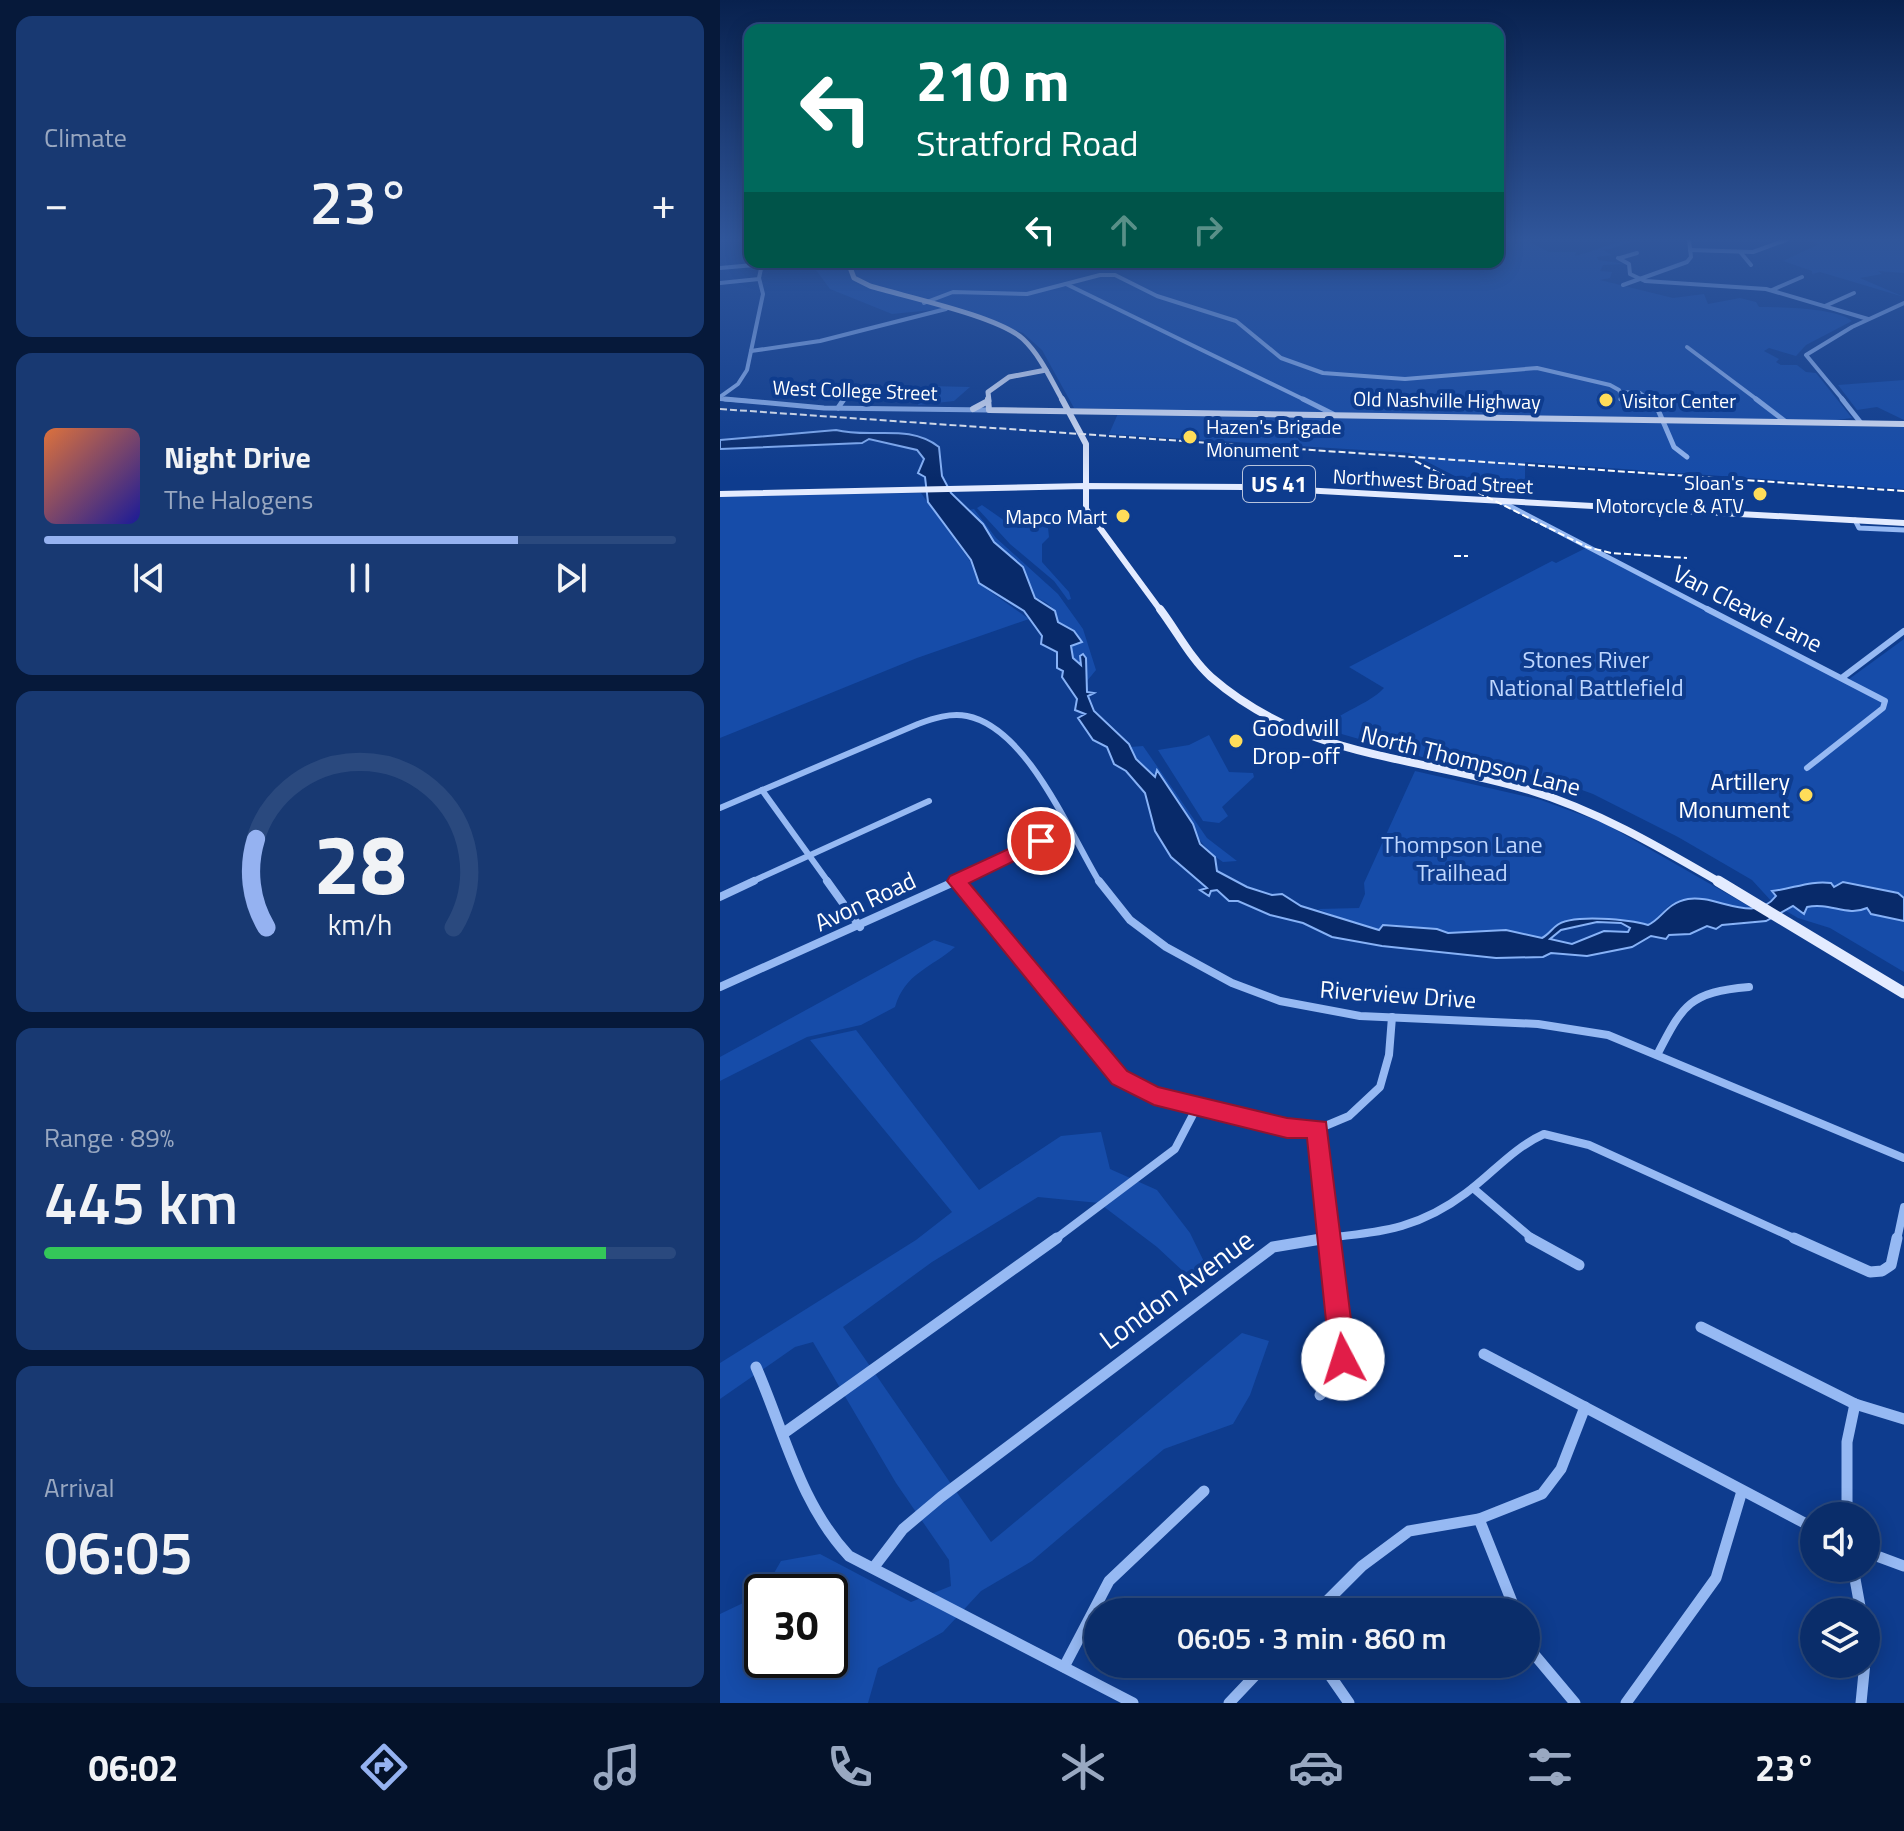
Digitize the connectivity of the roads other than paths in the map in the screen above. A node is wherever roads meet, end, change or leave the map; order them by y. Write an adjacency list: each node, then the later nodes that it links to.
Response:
1 (758, 319): 8 (street)
2 (905, 319): 8 (street)
3 (981, 319): 9 (main road, North Thompson Lane)
4 (1142, 319): 20 (street)
5 (1231, 319): 11 (street)
6 (1868, 319): 23 (street)
7 (1687, 347): 22 (street)
8 (751, 351): 12 (street)
9 (1046, 370): 13 (main road); 26 (main road, North Thompson Lane)
10 (849, 383): 15 (street)
11 (1621, 392): 14 (street); 17 (street)
12 (720, 398): 15 (street, West College Street)
13 (988, 401): 16 (main road); 18 (main road)
14 (1656, 405): 17 (street); 19 (street)
15 (838, 408): 16 (street, West College Street)
16 (973, 409): 18 (street, West College Street)
17 (1646, 409): 19 (street)
18 (989, 410): 20 (main road, Old Nashville Highway)
19 (1659, 411): 21 (street)
20 (1333, 414): 21 (main road, Old Nashville Highway)
21 (1663, 420): 22 (main road, Old Nashville Highway); 25 (street)
22 (1786, 422): 23 (main road, Old Nashville Highway)
23 (1861, 423): 24 (main road, Old Nashville Highway)
24 (1904, 424)
25 (1687, 457)
26 (1085, 484): 27 (main road, Northwest Broad Street / US 41); 28 (main road, Northwest Broad Street / US 41); 45 (main road, North Thompson Lane)
27 (720, 492)
28 (1498, 498): 29 (main road, Northwest Broad Street / US 41); 33 (street, Van Cleave Lane)
29 (1854, 518): 30 (main road, Northwest Broad Street / US 41); 31 (street)
30 (1904, 520)
31 (1904, 530)
32 (1904, 631): 33 (street)
33 (1843, 677): 34 (street, Van Cleave Lane)
34 (1807, 768)
35 (762, 790): 37 (street, Riverview Drive); 38 (street, Riverview Drive); 39 (street)
36 (929, 801): 39 (street)
37 (720, 808)
38 (1068, 828): 40 (street, Avon Road); 46 (street, Riverview Drive)
39 (810, 856): 41 (street); 42 (street)
40 (956, 881): 42 (street, Avon Road); 48 (street)
41 (720, 897)
42 (860, 927): 43 (street, Avon Road)
43 (720, 987)
44 (1749, 987): 47 (street)
45 (1904, 993)
46 (1392, 1017): 47 (street, Riverview Drive); 49 (street)
47 (1657, 1055): 50 (street, Riverview Drive)
48 (1198, 1105): 49 (street); 62 (street)
49 (1318, 1129): 53 (street)
50 (1904, 1158)
51 (1473, 1188): 52 (street, London Avenue); 53 (street, London Avenue); 54 (street)
52 (1904, 1207)
53 (1331, 1236): 58 (street); 70 (street, London Avenue)
54 (1579, 1265)
55 (1701, 1327): 59 (street)
56 (1484, 1354): 60 (street)
57 (756, 1367): 62 (street)
58 (1320, 1395)
59 (1855, 1404): 61 (street); 65 (street)
60 (1585, 1407): 64 (street); 66 (street)
61 (1904, 1419)
62 (784, 1433): 70 (street)
63 (1204, 1491): 74 (street)
64 (1742, 1491): 67 (street); 82 (street)
65 (1847, 1502)
66 (1479, 1519): 71 (street); 72 (street)
67 (1800, 1521)
68 (1880, 1557): 69 (street)
69 (1904, 1566)
70 (874, 1567): 74 (street)
71 (1330, 1598)
72 (1510, 1598)
73 (1540, 1661): 81 (street)
74 (1064, 1667): 78 (street)
75 (1253, 1678): 79 (street)
76 (1332, 1678): 80 (street)
77 (1863, 1678): 83 (street)
78 (1133, 1703)
79 (1229, 1703)
80 (1349, 1703)
81 (1575, 1703)
82 (1626, 1703)
83 (1861, 1703)

